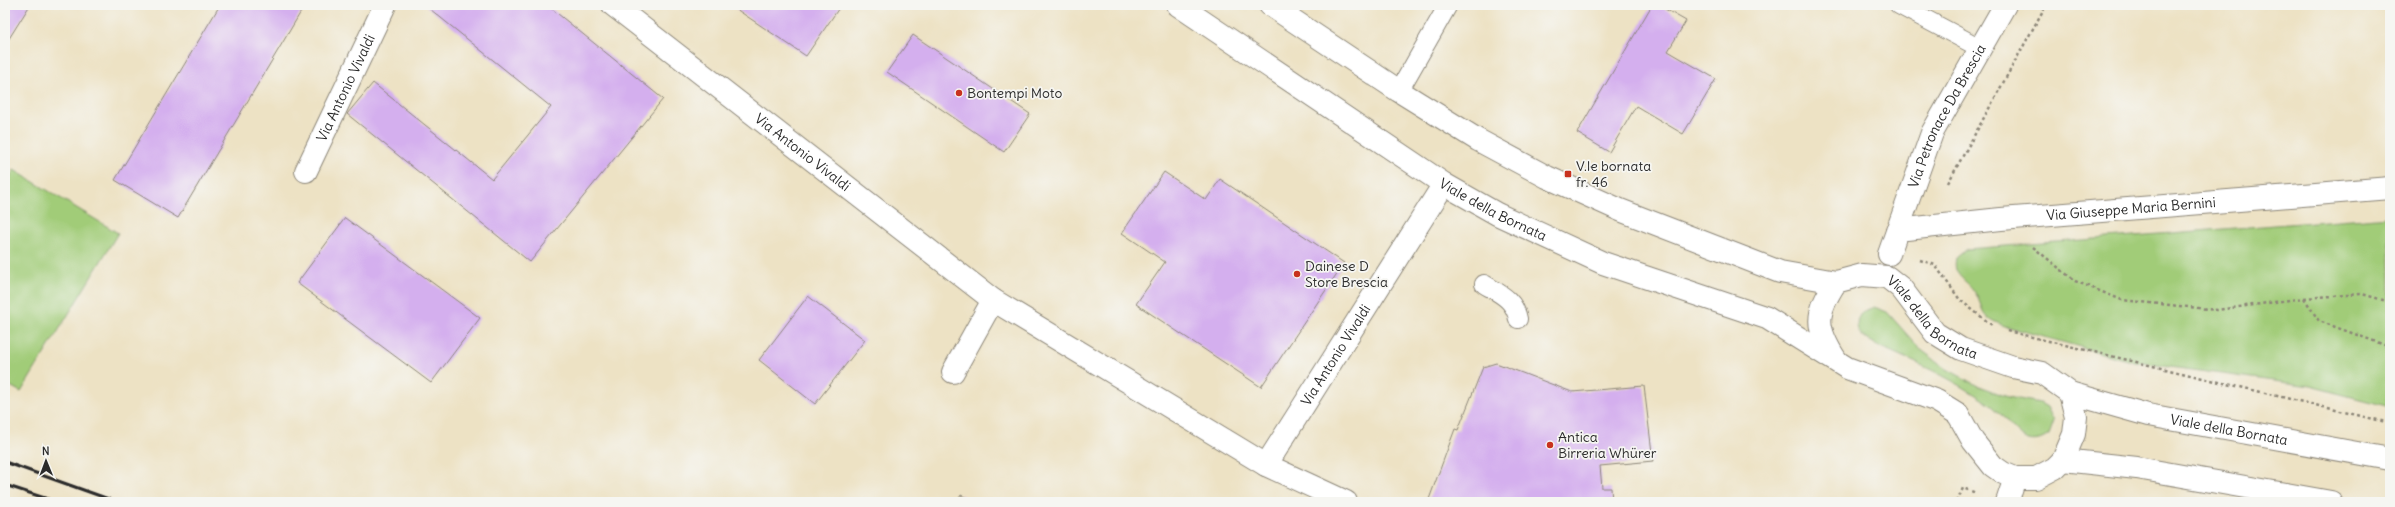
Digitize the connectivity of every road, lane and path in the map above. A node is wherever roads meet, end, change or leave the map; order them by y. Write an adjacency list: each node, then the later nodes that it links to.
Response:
1 (385, 5): 11 (main road, Via Antonio Vivaldi)
2 (613, 5): 24 (main road, Via Antonio Vivaldi)
3 (1178, 5): 12 (main road, Viale della Bornata)
4 (1270, 5): 10 (main road, Viale della Bornata)
5 (1448, 5): 10 (lane)
6 (1899, 5): 9 (lane)
7 (2005, 5): 9 (main road, Via Petronace Da Brescia)
8 (2046, 5): 14 (path)
9 (1980, 48): 16 (main road, Via Petronace Da Brescia)
10 (1399, 90): 20 (main road, Viale della Bornata)
11 (306, 171)
12 (1444, 184): 30 (main road, Viale della Bornata); 36 (main road, Via Antonio Vivaldi)
13 (2390, 188): 15 (main road, Via Giuseppe Maria Bernini)
14 (1945, 189)
15 (2001, 219): 16 (main road, Via Giuseppe Maria Bernini); 23 (path)
16 (1897, 230): 17 (main road)
17 (1889, 254): 19 (main road); 22 (main road)
18 (1935, 266): 27 (path)
19 (1862, 275): 20 (main road, Viale della Bornata); 22 (main road, Viale della Bornata)
20 (1836, 282): 30 (main road)
21 (1484, 284): 26 (lane)
22 (1901, 288): 32 (main road, Viale della Bornata)
23 (2304, 298): 25 (path); 29 (path)
24 (992, 300): 31 (main road); 36 (main road, Via Antonio Vivaldi)
25 (2390, 302)
26 (1518, 318)
27 (1995, 328)
28 (2003, 330): 33 (path)
29 (2390, 347)
30 (1836, 361): 37 (main road, Viale della Bornata)
31 (953, 372)
32 (2070, 393): 34 (main road, Viale della Bornata); 35 (main road, Viale della Bornata)
33 (2390, 423)
34 (2390, 459)
35 (2062, 460): 37 (main road, Viale della Bornata); 42 (main road)
36 (1266, 465): 39 (main road, Via Antonio Vivaldi)
37 (2015, 478): 41 (main road)
38 (1982, 495): 40 (path)
39 (1346, 502)
40 (1957, 502)
41 (2007, 502)
42 (2331, 502)

